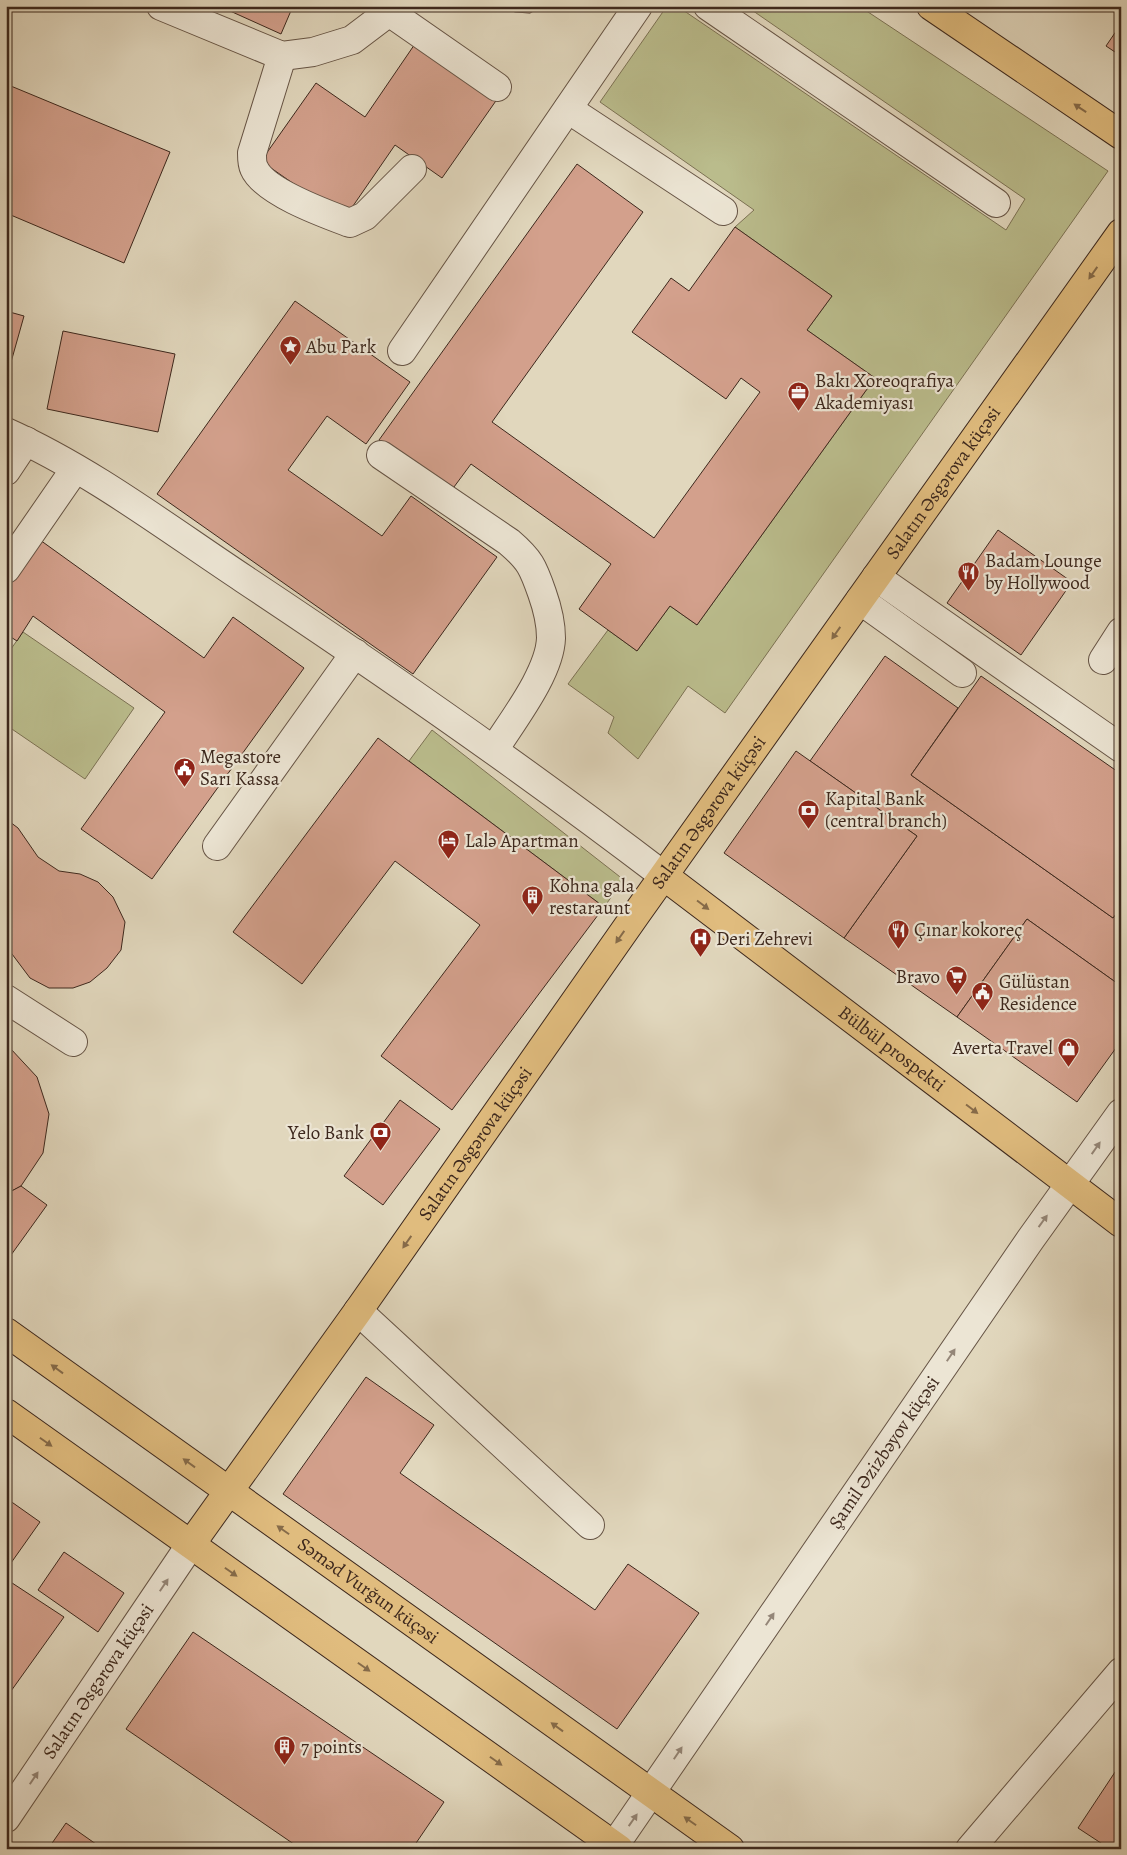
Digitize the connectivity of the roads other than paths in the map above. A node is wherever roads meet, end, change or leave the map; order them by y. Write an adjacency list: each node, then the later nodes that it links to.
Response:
1 (161, 6): 6 (street)
2 (638, 6): 8 (street)
3 (708, 6): 11 (street)
4 (931, 6): 9 (main road, one-way to 4)
5 (389, 9): 6 (street); 7 (street)
6 (282, 56): 10 (street)
7 (498, 87)
8 (568, 109): 12 (street); 14 (street)
9 (1121, 135)
10 (412, 169)
11 (996, 203)
12 (723, 211)
13 (1121, 233): 20 (main road, Salatın Əsgərova küçəsi, one-way to 20)
14 (402, 351)
15 (16, 436): 17 (street); 18 (street)
16 (381, 455): 27 (street)
17 (75, 469): 19 (street); 23 (street)
18 (6, 472)
19 (6, 569)
20 (876, 578): 21 (main road, Salatın Əsgərova küçəsi); 26 (street)
21 (860, 600): 25 (street); 29 (main road, Salatın Əsgərova küçəsi, one-way to 29)
22 (1121, 632): 24 (street)
23 (355, 653): 27 (street); 28 (street)
24 (1103, 660)
25 (962, 673)
26 (1121, 748)
27 (494, 750): 29 (street)
28 (217, 846)
29 (664, 876): 33 (main road, Bülbül prospekti, one-way to 33); 35 (main road, Salatın Əsgərova küçəsi, one-way to 35)
30 (6, 999): 31 (street)
31 (73, 1042)
32 (1121, 1113): 33 (street, Şamil Əzizbəyov küçəsi, one-way to 32)
33 (1070, 1184): 34 (main road, Bülbül prospekti); 42 (street, Şamil Əzizbəyov küçəsi, one-way to 33)
34 (1121, 1223)
35 (358, 1311): 38 (main road, Salatın Əsgərova küçəsi); 39 (street)
36 (6, 1332): 38 (main road, Səməd Vurğun küçəsi, one-way to 36)
37 (6, 1413): 40 (main road, one-way to 40)
38 (228, 1492): 40 (main road, Salatın Əsgərova küçəsi); 42 (main road, Səməd Vurğun küçəsi, one-way to 38)
39 (590, 1525)
40 (191, 1544): 43 (street, Salatın Əsgərova küçəsi, one-way to 40); 44 (main road, one-way to 44)
41 (1121, 1672): 46 (street)
42 (651, 1794): 44 (street, Şamil Əzizbəyov küçəsi, one-way to 42); 45 (main road, Səməd Vurğun küçəsi, one-way to 42)
43 (6, 1818)
44 (615, 1848)
45 (730, 1849)
46 (970, 1849)

